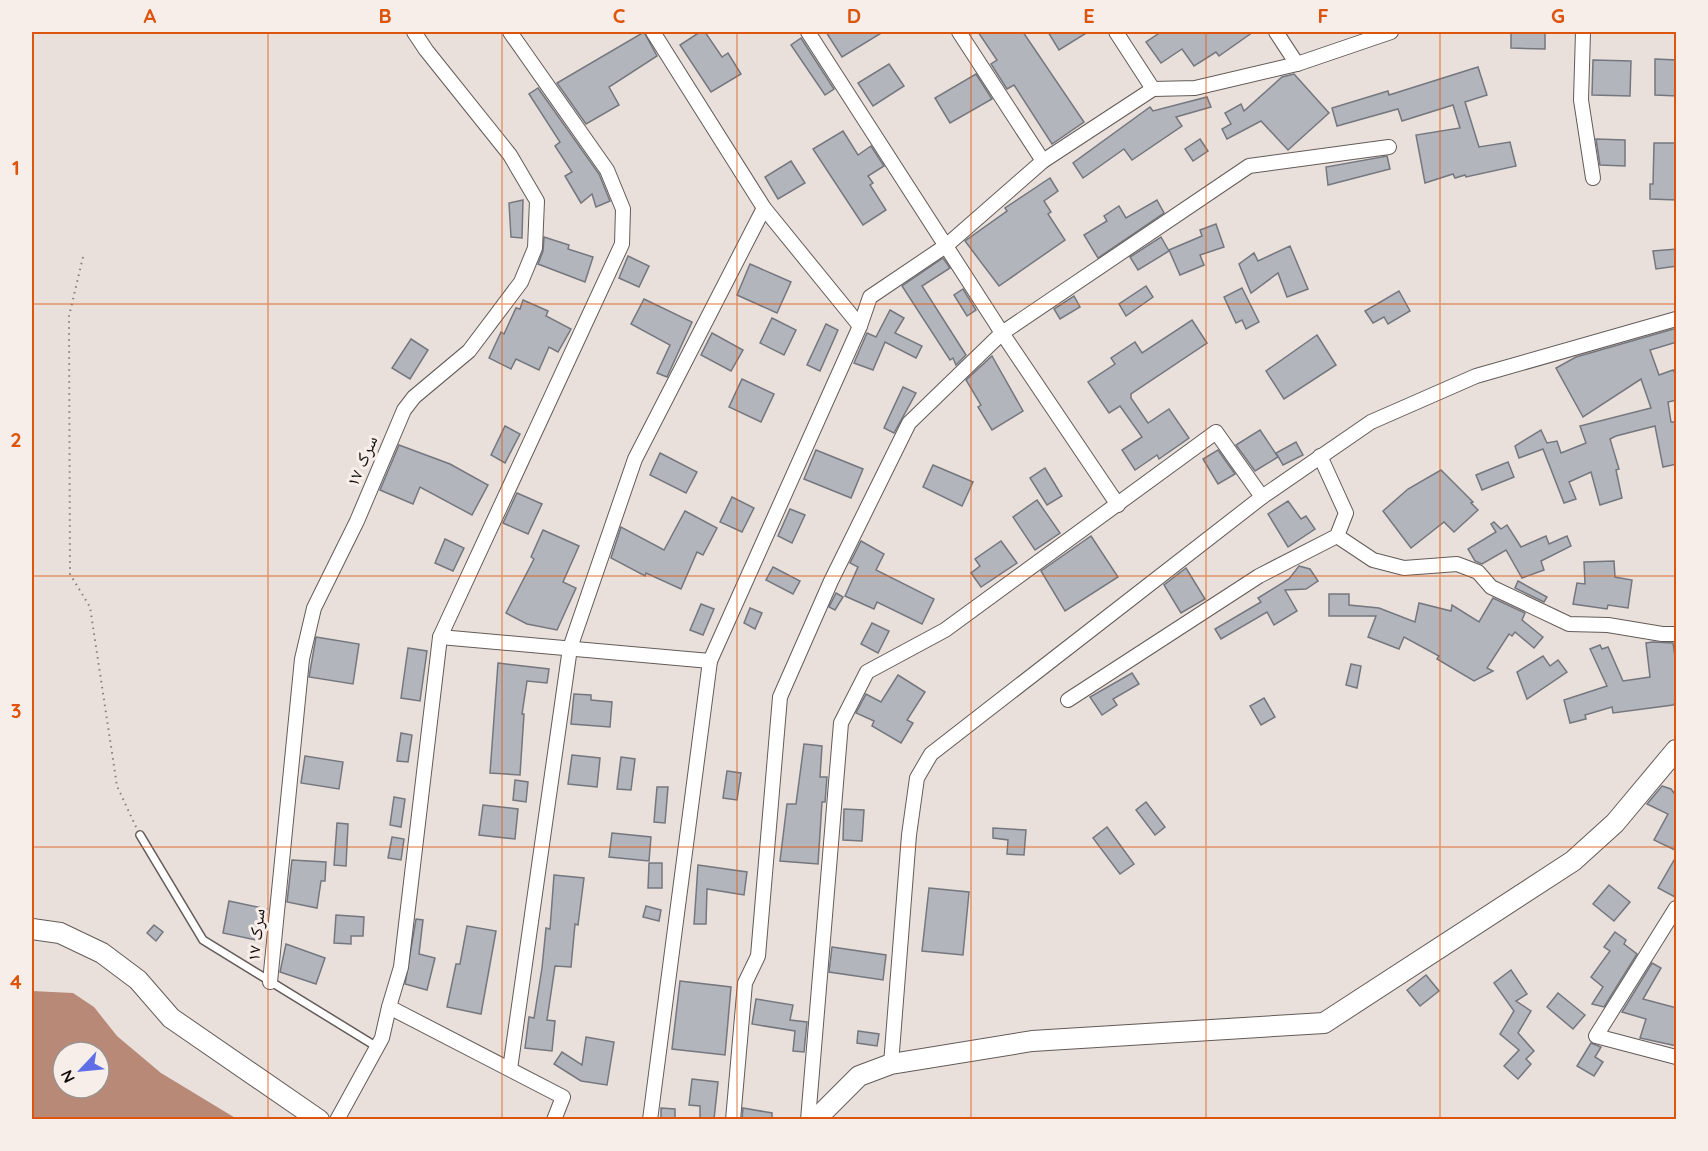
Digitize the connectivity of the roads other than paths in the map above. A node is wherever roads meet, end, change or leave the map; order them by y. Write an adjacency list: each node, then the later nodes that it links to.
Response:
1 (414, 32): 33 (street, سرک ۱۷)
2 (510, 32): 25 (street)
3 (653, 32): 15 (street)
4 (808, 32): 16 (street)
5 (959, 32): 13 (street)
6 (1116, 32): 11 (street)
7 (1276, 32): 10 (street)
8 (1391, 32): 10 (street)
9 (1583, 32): 14 (street)
10 (1297, 64): 11 (street)
11 (1153, 89): 13 (street)
12 (1389, 147): 19 (street)
13 (1043, 161): 16 (street)
14 (1593, 178)
15 (764, 208): 18 (street); 26 (street)
16 (947, 245): 18 (street); 19 (street)
17 (1677, 319): 20 (street)
18 (860, 326): 27 (street)
19 (1002, 333): 22 (street); 43 (street)
20 (1320, 456): 21 (street); 23 (street)
21 (1262, 497): 22 (street); 37 (street)
22 (1118, 506): 44 (street)
23 (1337, 536): 24 (street); 28 (street)
24 (1677, 634)
25 (440, 637): 26 (street); 34 (street)
26 (570, 648): 27 (street); 38 (street)
27 (710, 661): 42 (street)
28 (1068, 700)
29 (1677, 750): 37 (main road)
30 (140, 835): 33 (lane)
31 (1677, 908): 36 (street)
32 (32, 929): 39 (main road)
33 (270, 982): 35 (lane)
34 (390, 1007): 35 (street); 38 (street)
35 (377, 1047): 40 (street)
36 (1677, 1057)
37 (891, 1064): 45 (main road)
38 (510, 1069): 41 (street)
39 (319, 1119)
40 (337, 1119)
41 (554, 1119)
42 (650, 1119)
43 (734, 1119)
44 (808, 1119)
45 (815, 1119)

